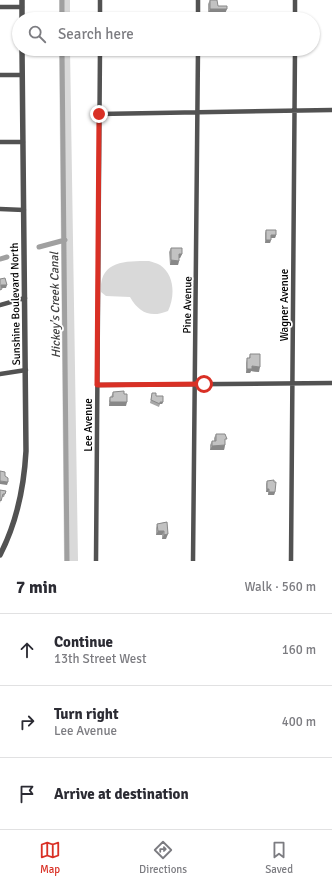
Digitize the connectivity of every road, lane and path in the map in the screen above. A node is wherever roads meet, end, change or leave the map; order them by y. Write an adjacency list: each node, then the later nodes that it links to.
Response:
1 (22, 0): 6 (street)
2 (100, 0): 8 (street)
3 (198, 0): 9 (street)
4 (295, 0): 10 (street)
5 (0, 7): 6 (street)
6 (22, 8): 7 (street)
7 (22, 12)
8 (100, 12)
9 (198, 12)
10 (295, 12)
11 (22, 56): 16 (street, Sunshine Boulevard North)
12 (100, 56): 20 (street, Lee Avenue)
13 (198, 56): 19 (street, Pine Avenue)
14 (295, 56): 18 (street, Wagner Avenue)
15 (0, 75): 16 (street)
16 (22, 75): 22 (street, Sunshine Boulevard North)
17 (332, 110): 18 (street)
18 (294, 111): 19 (street); 29 (street, Wagner Avenue)
19 (197, 112): 20 (street); 31 (street, Pine Avenue)
20 (99, 114): 32 (street, Lee Avenue)
21 (0, 142): 22 (street)
22 (23, 142): 24 (street, Sunshine Boulevard North)
23 (0, 210): 24 (street)
24 (24, 210): 25 (street, Sunshine Boulevard North)
25 (25, 298): 26 (street); 27 (street, Sunshine Boulevard North)
26 (0, 305)
27 (26, 370): 28 (street); 33 (street, Sunshine Boulevard North)
28 (0, 374)
29 (292, 383): 30 (street); 31 (street); 36 (street, Wagner Avenue)
30 (332, 383)
31 (195, 384): 32 (street); 35 (street, Pine Avenue)
32 (97, 385): 34 (street, Lee Avenue)
33 (0, 555)
34 (96, 561)
35 (194, 561)
36 (291, 561)

